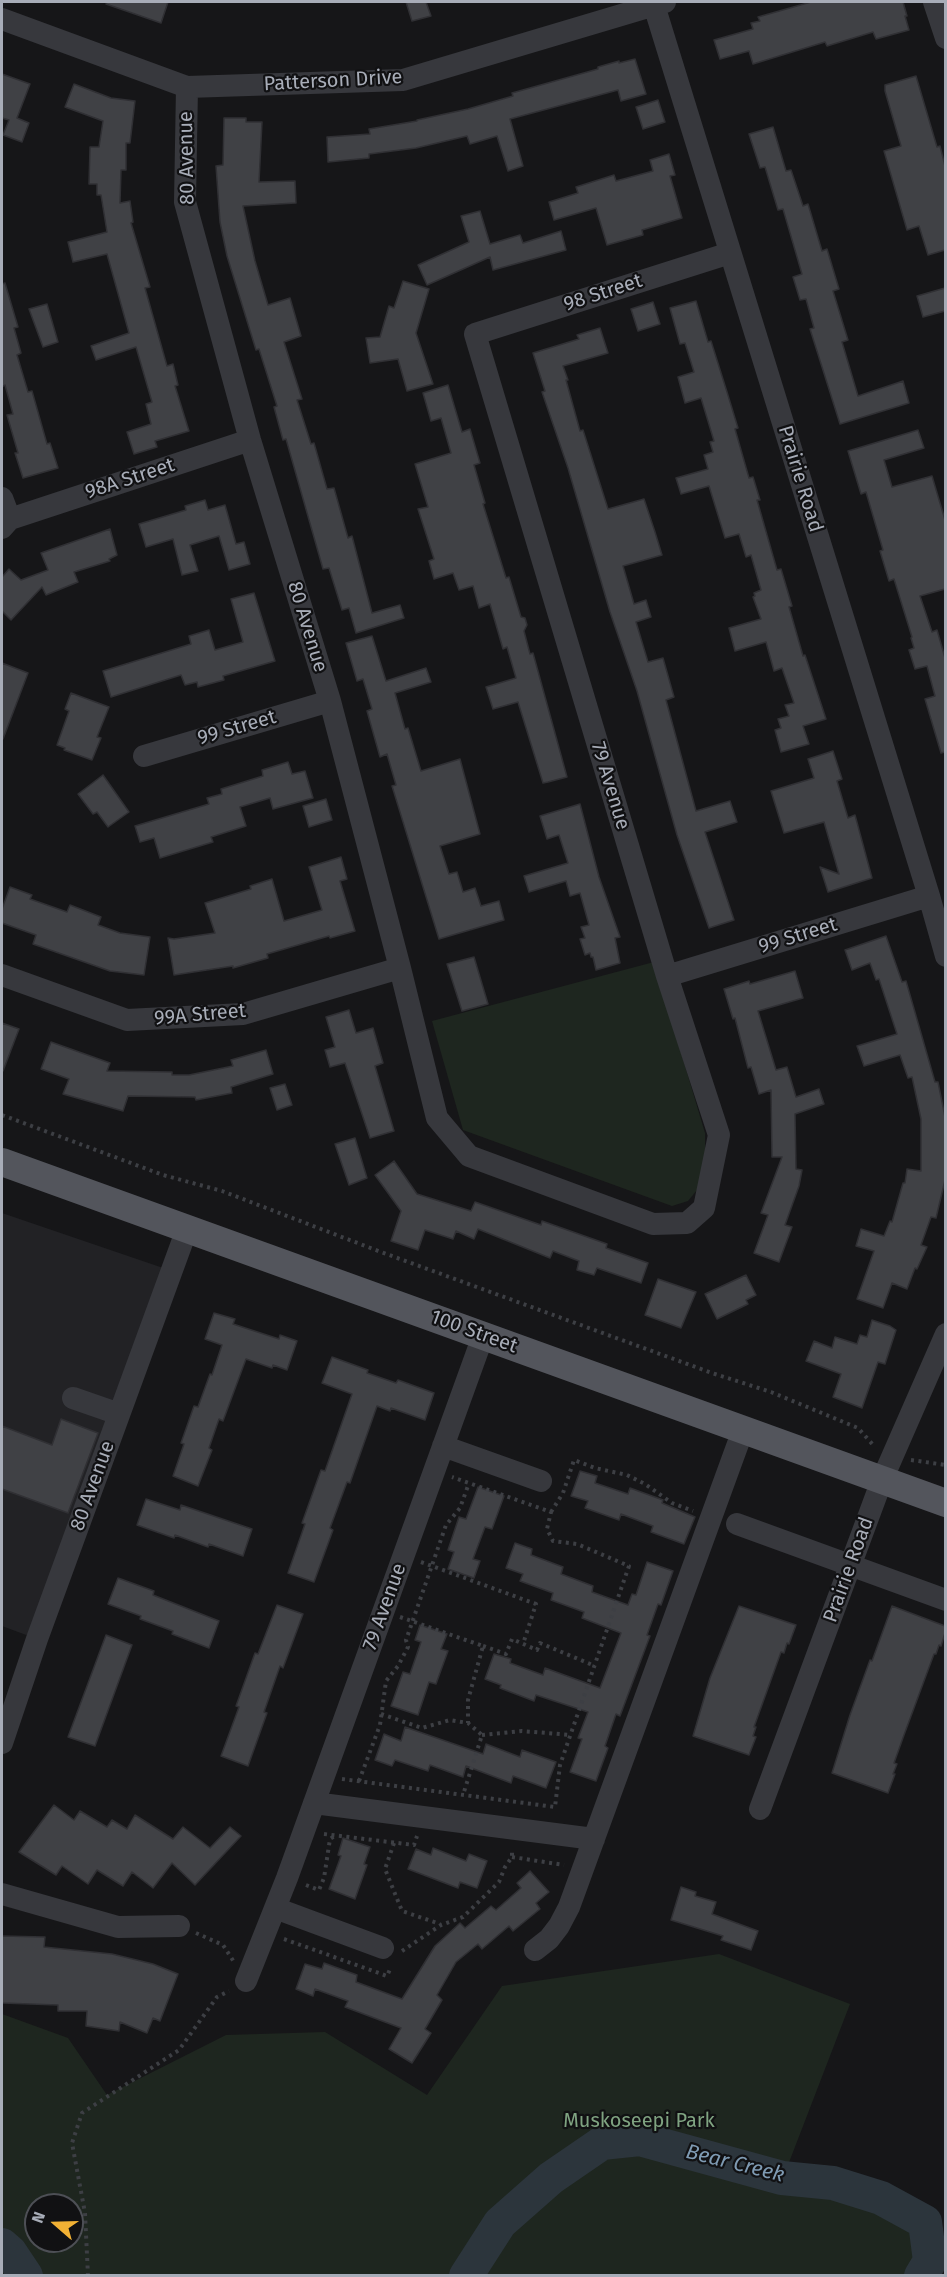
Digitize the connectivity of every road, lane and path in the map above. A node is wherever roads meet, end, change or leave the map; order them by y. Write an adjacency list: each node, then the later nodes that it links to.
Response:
1 (934, 2): 4 (street)
2 (657, 3): 5 (street, Patterson Drive); 6 (street, Prairie Road)
3 (2, 19): 5 (street, Patterson Drive)
4 (945, 38)
5 (187, 87): 8 (street, 80 Avenue)
6 (730, 253): 7 (street, 98 Street); 13 (street, Prairie Road)
7 (476, 334): 17 (street, 79 Avenue)
8 (249, 440): 10 (street, 98A Street); 11 (street, 80 Avenue)
9 (2, 498): 10 (street)
10 (6, 523)
11 (330, 701): 12 (street, 99 Street); 15 (street, 80 Avenue)
12 (144, 756)
13 (929, 896): 14 (street, Prairie Road); 17 (street, 99 Street)
14 (945, 956)
15 (400, 968): 16 (street, 99A Street); 20 (street, 80 Avenue)
16 (2, 975)
17 (667, 976): 20 (street, 79 Avenue)
18 (2, 1116): 28 (path)
19 (2, 1162): 21 (main road, 100 Street)
20 (678, 1223)
21 (187, 1229): 23 (main road, 100 Street); 25 (street, 80 Avenue)
22 (945, 1334): 28 (street, Prairie Road)
23 (483, 1336): 26 (main road, 100 Street); 27 (street, 79 Avenue)
24 (73, 1398): 25 (street)
25 (119, 1414): 51 (street, 80 Avenue)
26 (743, 1430): 31 (main road, 100 Street); 36 (street)
27 (443, 1446): 30 (street, 79 Avenue); 32 (street)
28 (894, 1455): 29 (path); 31 (street, Prairie Road)
29 (945, 1465)
30 (434, 1471): 33 (path); 38 (street, 79 Avenue)
31 (882, 1480): 34 (main road, 100 Street); 39 (street, Prairie Road)
32 (541, 1481)
33 (469, 1483): 35 (path); 40 (path)
34 (945, 1503)
35 (551, 1512): 36 (path); 46 (path)
36 (711, 1518): 56 (street)
37 (737, 1524): 39 (street)
38 (404, 1556): 40 (path); 42 (street, 79 Avenue)
39 (851, 1565): 41 (street); 54 (street, Prairie Road)
40 (431, 1566): 43 (path); 44 (path)
41 (945, 1599)
42 (383, 1611): 43 (path); 53 (street, 79 Avenue)
43 (412, 1621): 45 (path); 47 (path)
44 (522, 1644): 45 (path); 46 (path)
45 (483, 1646): 48 (path)
46 (595, 1666): 50 (path)
47 (381, 1714): 48 (path); 52 (path)
48 (468, 1723): 49 (path)
49 (482, 1735): 50 (path); 52 (path)
50 (571, 1735): 52 (path)
51 (2, 1743)
52 (463, 1795)
53 (314, 1803): 56 (street); 61 (street, 79 Avenue)
54 (760, 1809)
55 (418, 1830): 57 (path)
56 (594, 1839): 67 (street)
57 (394, 1842): 61 (path); 64 (path)
58 (512, 1842): 59 (path)
59 (512, 1857): 60 (path); 64 (path)
60 (565, 1865)
61 (287, 1878): 63 (street, 79 Avenue)
62 (2, 1894): 65 (street)
63 (275, 1908): 68 (street); 69 (street, 79 Avenue)
64 (441, 1925): 68 (path)
65 (179, 1926): 69 (path)
66 (284, 1939): 68 (path)
67 (535, 1950)
68 (390, 1956)
69 (246, 1981): 70 (path)
70 (88, 2276)

